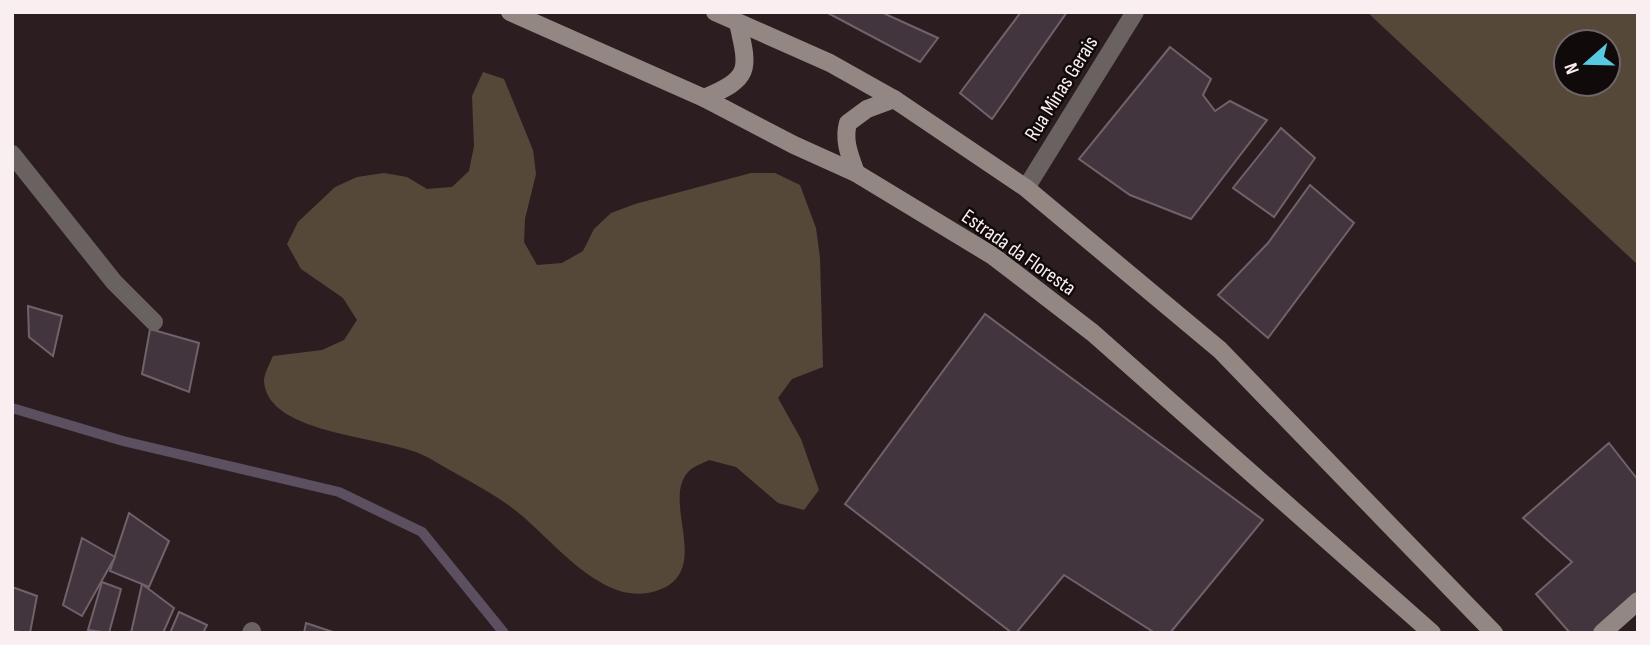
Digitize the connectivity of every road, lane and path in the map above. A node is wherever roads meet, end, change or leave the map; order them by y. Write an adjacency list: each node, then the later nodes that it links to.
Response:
1 (510, 12): 5 (main road, Estrada da Floresta)
2 (715, 12): 4 (main road)
3 (1135, 12): 9 (street, Rua Minas Gerais)
4 (738, 23): 5 (main road); 6 (main road)
5 (704, 98): 8 (main road, Estrada da Floresta)
6 (894, 99): 8 (main road); 9 (main road)
7 (12, 155): 10 (street)
8 (856, 173): 12 (main road, Estrada da Floresta)
9 (1026, 188): 13 (main road)
10 (154, 322)
11 (1638, 601): 14 (main road)
12 (1432, 633)
13 (1494, 633)
14 (1602, 633)

